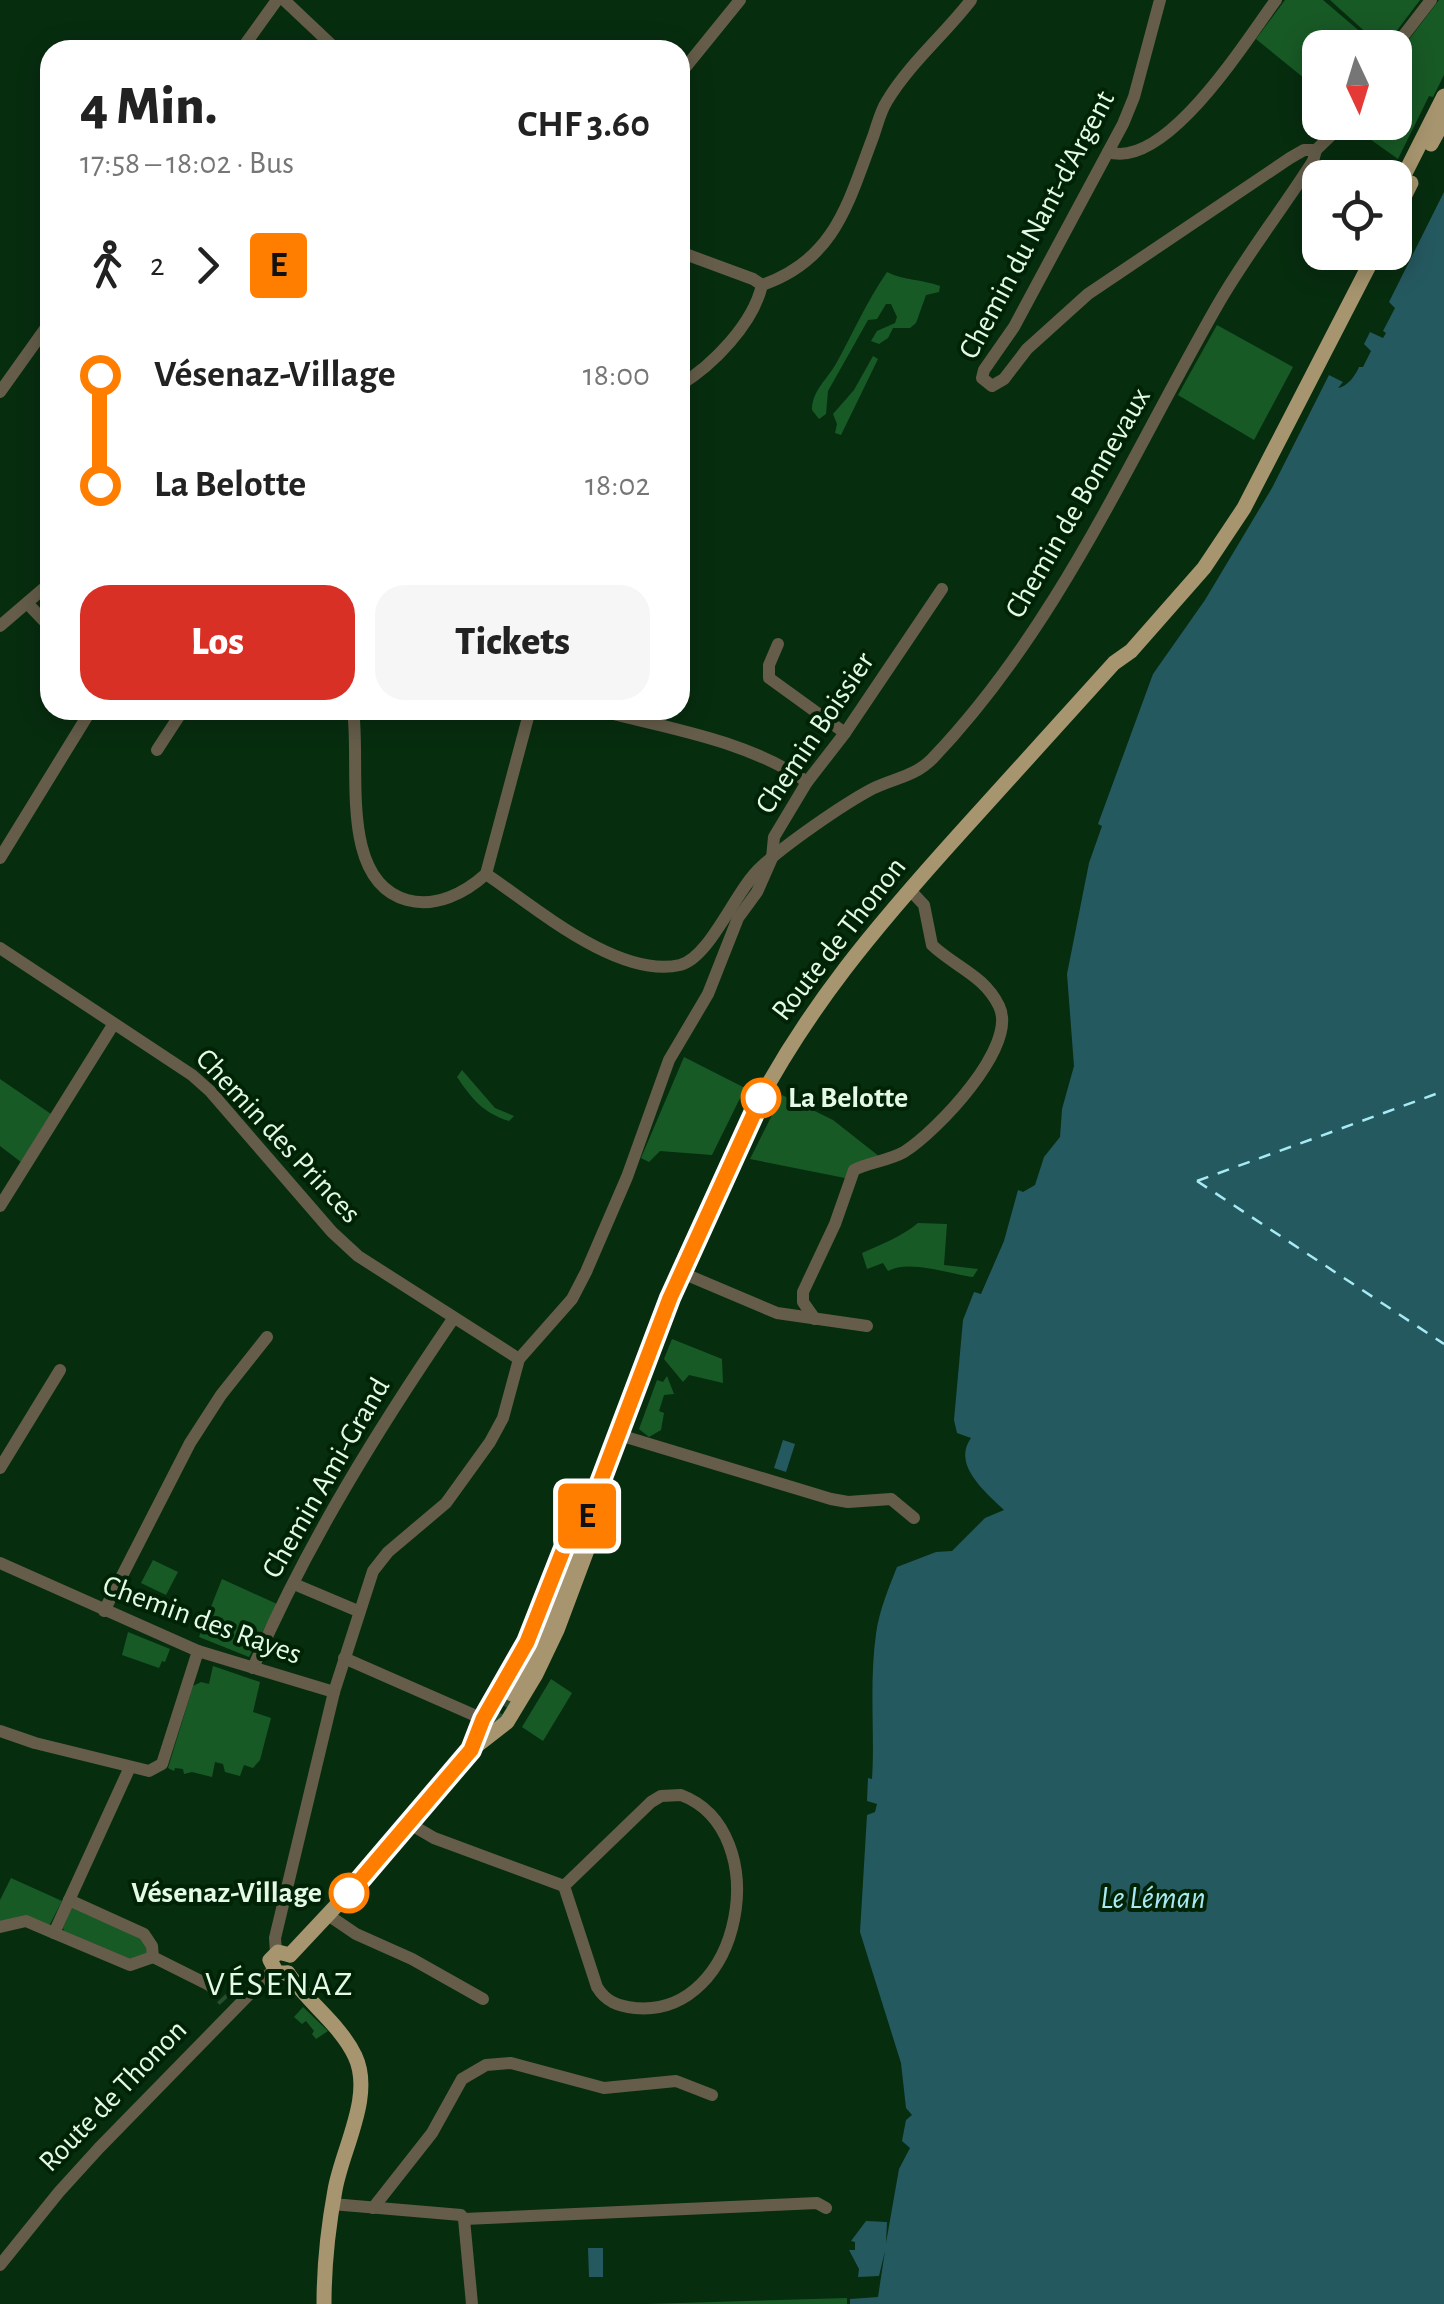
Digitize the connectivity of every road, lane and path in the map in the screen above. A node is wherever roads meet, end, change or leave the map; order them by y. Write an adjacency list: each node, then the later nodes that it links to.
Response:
1 (740, 0): 10 (street)
2 (971, 0): 21 (street)
3 (1160, 0): 15 (street, Chemin du Nant-d'Argent)
4 (1276, 0): 15 (street)
5 (1431, 0): 7 (street)
6 (275, 1): 8 (street); 9 (street)
7 (1408, 30)
8 (249, 40)
9 (324, 40)
10 (690, 62)
11 (1444, 96): 16 (main road)
12 (1444, 120): 17 (main road)
13 (1326, 140): 14 (street, Chemin du Nant-d'Argent)
14 (1316, 150): 15 (street, Chemin du Nant-d'Argent); 41 (street, Chemin de Bonnevaux)
15 (1108, 152)
16 (1412, 160)
17 (1412, 181)
18 (690, 256): 21 (street)
19 (1356, 270): 31 (main road, Route de Thonon)
20 (1367, 270): 31 (main road, Route de Thonon)
21 (762, 285): 23 (street)
22 (40, 336): 24 (street)
23 (690, 378)
24 (0, 392)
25 (942, 589): 37 (street, Chemin Boissier)
26 (40, 591): 27 (street)
27 (27, 602): 28 (street); 29 (street)
28 (40, 616)
29 (0, 626)
30 (778, 644): 37 (street)
31 (1114, 663): 43 (main road, Route de Thonon)
32 (86, 720): 40 (street)
33 (176, 720): 38 (street)
34 (353, 720): 42 (street)
35 (527, 720): 42 (street)
36 (642, 720): 39 (street)
37 (845, 733): 39 (street, Chemin Boissier)
38 (157, 750)
39 (807, 782): 41 (street, Chemin Boissier)
40 (0, 858)
41 (772, 858): 42 (street, Chemin Boissier); 53 (street)
42 (486, 874)
43 (910, 890): 48 (main road, Route de Thonon); 50 (street)
44 (6, 952): 45 (street); 46 (street, Chemin des Princes)
45 (0, 970)
46 (113, 1025): 47 (street); 49 (street, Chemin des Princes)
47 (0, 1206)
48 (680, 1272): 50 (street); 55 (main road, Route de Thonon)
49 (453, 1319): 53 (street, Chemin des Princes); 60 (street, Chemin Ami-Grand)
50 (815, 1319): 51 (street)
51 (867, 1326)
52 (267, 1337): 61 (street)
53 (519, 1359): 62 (street)
54 (60, 1370): 56 (street)
55 (616, 1434): 57 (main road, Route de Thonon); 58 (street)
56 (0, 1468)
57 (587, 1517): 67 (main road); 68 (main road, Route de Thonon); 69 (main road, Route de Thonon)
58 (914, 1518)
59 (0, 1563): 61 (street, Chemin des Rayes)
60 (294, 1584): 62 (street); 65 (street, Chemin Ami-Grand)
61 (104, 1611): 63 (street, Chemin des Rayes)
62 (358, 1611): 64 (street)
63 (198, 1652): 65 (street, Chemin des Rayes); 72 (street)
64 (344, 1658): 66 (street); 68 (street)
65 (253, 1668): 66 (street, Chemin des Rayes)
66 (334, 1692): 79 (street)
67 (512, 1694)
68 (483, 1719): 69 (main road); 71 (main road, Route de Thonon)
69 (500, 1730): 71 (main road, Route de Thonon)
70 (0, 1731): 72 (street)
71 (471, 1750): 73 (main road, Route de Thonon)
72 (130, 1766): 75 (street)
73 (410, 1824): 74 (street); 76 (main road, Route de Thonon)
74 (564, 1886): 74 (street)
75 (69, 1900): 78 (street); 80 (street)
76 (328, 1915): 79 (main road, Route de Thonon); 83 (street)
77 (0, 1927): 78 (street)
78 (54, 1933): 80 (street)
79 (283, 1954): 81 (main road)
80 (153, 1958): 82 (street)
81 (280, 1972): 85 (main road); 89 (street, Route de Thonon)
82 (209, 1985)
83 (484, 1999)
84 (712, 2095): 86 (street)
85 (332, 2204): 86 (street); 91 (main road)
86 (373, 2208): 88 (street)
87 (826, 2208): 88 (street)
88 (464, 2219): 92 (street)
89 (0, 2267): 90 (street)
90 (0, 2278)
91 (324, 2304)
92 (472, 2304)

